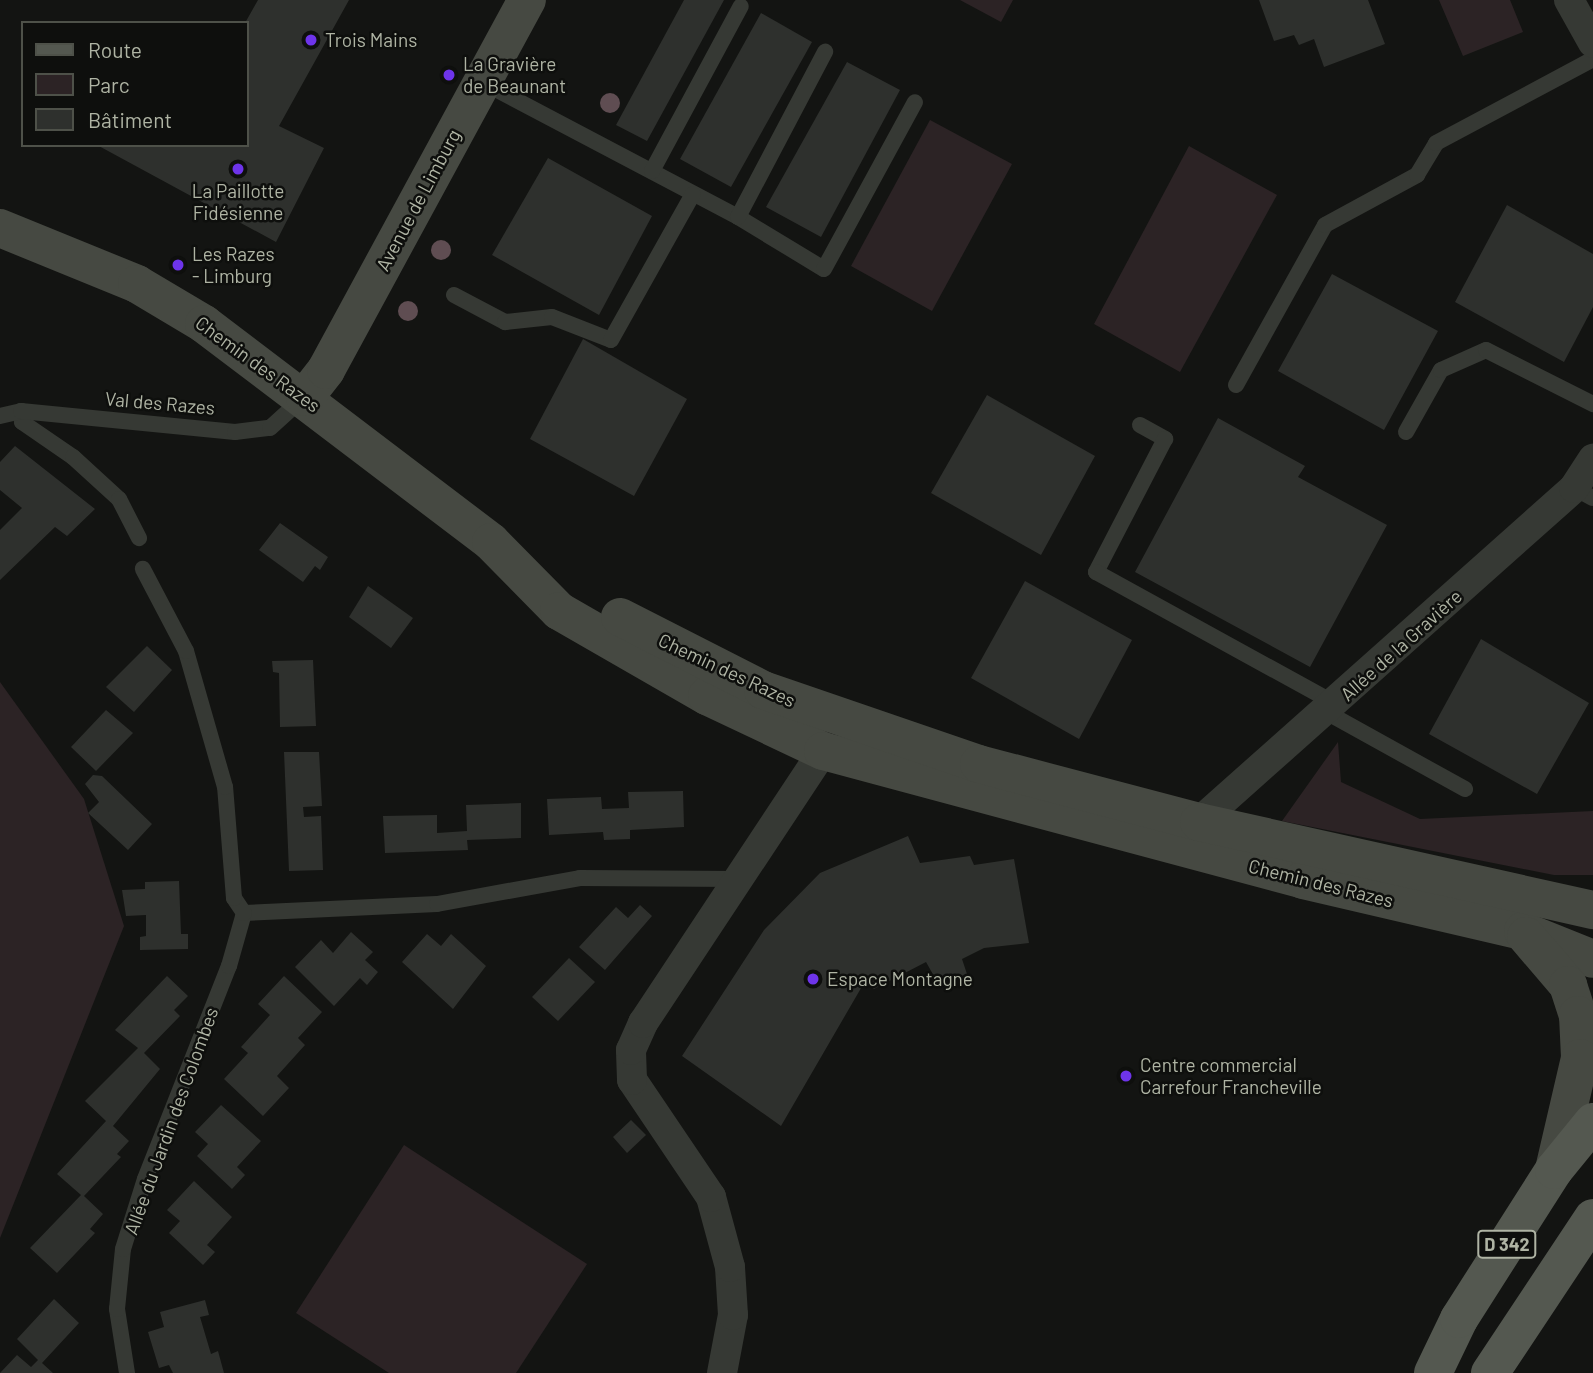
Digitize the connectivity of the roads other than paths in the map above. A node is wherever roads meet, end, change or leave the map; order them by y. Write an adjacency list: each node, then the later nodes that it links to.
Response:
1 (527, 0): 7 (street, Avenue de Limburg)
2 (1569, 0): 4 (street)
3 (741, 6): 9 (lane)
4 (1593, 43)
5 (825, 52): 11 (lane)
6 (1593, 59): 14 (lane)
7 (482, 82): 9 (lane); 15 (street, Avenue de Limburg)
8 (915, 102): 11 (lane)
9 (652, 171): 10 (lane)
10 (693, 194): 11 (lane); 13 (lane)
11 (738, 217)
12 (0, 228): 15 (street, Chemin des Razes)
13 (454, 295)
14 (1236, 385)
15 (305, 397): 17 (lane, Val des Razes); 24 (street, Chemin des Razes)
16 (1593, 404): 20 (lane)
17 (21, 411): 18 (lane, Val des Razes); 23 (lane)
18 (0, 416)
19 (1140, 425): 26 (lane)
20 (1406, 432)
21 (1593, 459): 22 (street, Allée de la Gravière)
22 (1583, 493): 26 (street, Allée de la Gravière)
23 (139, 538)
24 (491, 542): 27 (street, Chemin des Razes); 28 (street, Chemin des Razes)
25 (143, 569): 34 (lane)
26 (1331, 708): 29 (lane); 31 (street, Allée de la Gravière)
27 (823, 751): 28 (street, Chemin des Razes); 30 (street, Chemin des Razes); 32 (street)
28 (979, 764): 31 (street, Chemin des Razes)
29 (1465, 789)
30 (1047, 810): 31 (street, Chemin des Razes); 35 (street, Chemin des Razes)
31 (1199, 822): 33 (street, Chemin des Razes)
32 (737, 879): 34 (lane); 41 (street)
33 (1593, 910)
34 (244, 913): 40 (lane, Allée du Jardin des Colombes)
35 (1523, 931): 36 (street, Chemin des Razes); 38 (street)
36 (1593, 959)
37 (1593, 1122): 38 (main road, D 342)
38 (1554, 1170): 42 (main road, D 342)
39 (1593, 1219): 43 (main road, D 342)
40 (127, 1373)
41 (722, 1373)
42 (1433, 1373)
43 (1490, 1373)

